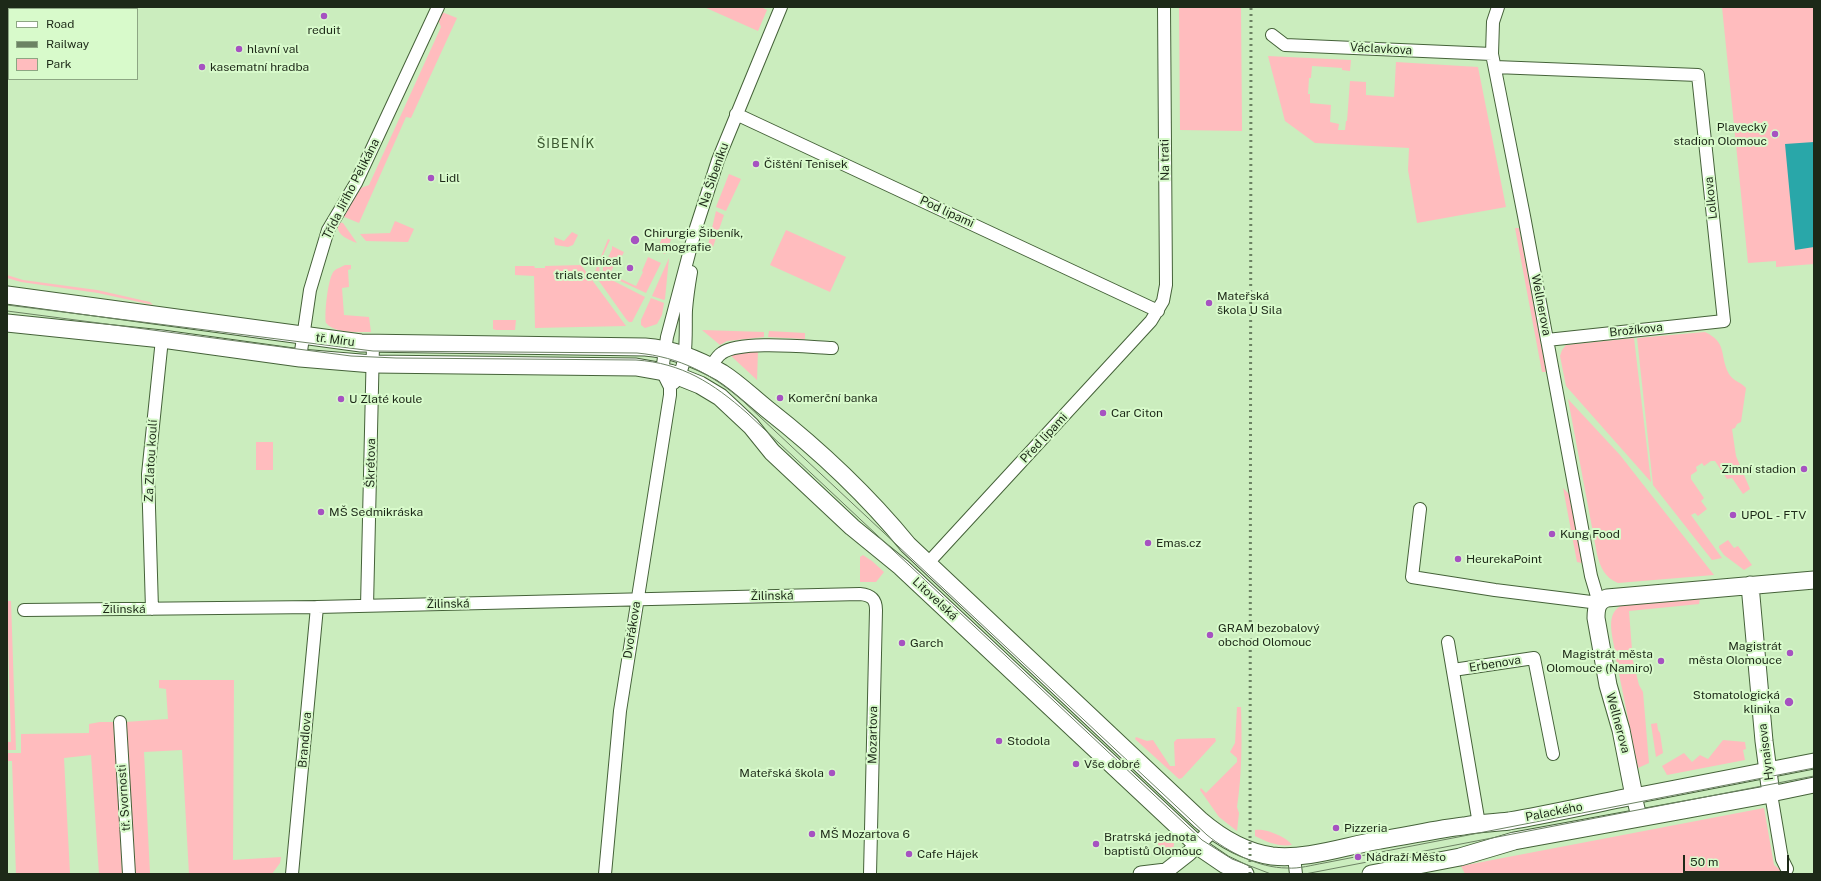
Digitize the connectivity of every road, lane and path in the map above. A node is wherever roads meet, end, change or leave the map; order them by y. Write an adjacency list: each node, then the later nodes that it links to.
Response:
1 (438, 7): 16 (street, Třída Jiřího Pelikána)
2 (781, 7): 8 (street, Na Šibeníku)
3 (1164, 7): 12 (street, Na trati)
4 (1498, 7): 6 (street, Wellnerova)
5 (1272, 35): 6 (street, Václavkova)
6 (1492, 54): 7 (street, Wellnerova)
7 (1495, 67): 14 (street, Lolkova); 18 (street, Wellnerova)
8 (736, 114): 9 (street, Na Šibeníku); 12 (street, Pod lipami)
9 (691, 253): 21 (street, Na Šibeníku); 22 (street, Dvořákova)
10 (7, 283): 13 (main road)
11 (7, 295): 13 (main road, tř. Míru)
12 (1158, 311): 29 (street, Před lipami)
13 (154, 314): 16 (main road, tř. Míru)
14 (1724, 320): 18 (street, Brožíkova)
15 (12, 324): 17 (main road, tř. Míru)
16 (303, 336): 19 (main road, tř. Míru); 23 (street, Třída Jiřího Pelikána)
17 (162, 339): 23 (main road, tř. Míru); 37 (street, Za Zlatou koulí)
18 (1547, 340): 34 (street, Wellnerova)
19 (373, 344): 21 (main road, tř. Míru); 24 (street, Škrétova)
20 (832, 348): 25 (street)
21 (665, 350): 22 (main road, Litovelská); 26 (street, Na Šibeníku)
22 (684, 355): 25 (main road, Litovelská); 27 (street, Dvořákova)
23 (300, 358): 24 (main road, tř. Míru)
24 (373, 364): 26 (main road, tř. Míru); 35 (street, Škrétova)
25 (711, 368): 29 (main road, Litovelská)
26 (662, 371): 27 (main road, Litovelská)
27 (675, 381): 33 (street, Dvořákova); 51 (main road, Litovelská)
28 (1420, 509): 34 (street)
29 (928, 564): 50 (main road, Litovelská)
30 (1814, 580): 31 (main road)
31 (1750, 585): 34 (main road); 44 (main road, Hynaisova)
32 (872, 597): 33 (street, Žilinská); 57 (street, Mozartova)
33 (637, 599): 35 (street, Žilinská); 56 (street, Dvořákova)
34 (1599, 603): 47 (main road, Wellnerova)
35 (367, 606): 36 (street, Žilinská)
36 (317, 607): 37 (street, Žilinská); 55 (street, Brandlova)
37 (152, 608): 38 (street, Žilinská)
38 (24, 610)
39 (1448, 642): 40 (street, Erbenova)
40 (1453, 670): 42 (street, Erbenova); 49 (street, Erbenova)
41 (120, 722): 54 (street, tř. Svornosti)
42 (1553, 754)
43 (1814, 761): 44 (street, Palackého)
44 (1767, 763): 46 (main road, Hynaisova); 47 (street, Palackého)
45 (1814, 785): 46 (street, Palackého)
46 (1771, 794): 48 (main road, Palackého); 53 (street, Hynaisova)
47 (1634, 796): 48 (street); 49 (main road, Palackého)
48 (1639, 817): 61 (main road, Palackého)
49 (1479, 824): 52 (main road, Palackého)
50 (1212, 830): 51 (street); 52 (main road, Litovelská)
51 (1198, 844): 58 (street); 59 (main road, Litovelská)
52 (1294, 857): 60 (street)
53 (1787, 869)
54 (129, 874)
55 (292, 874)
56 (605, 874)
57 (870, 874)
58 (1151, 874)
59 (1245, 874)
60 (1296, 874)
61 (1372, 874)

